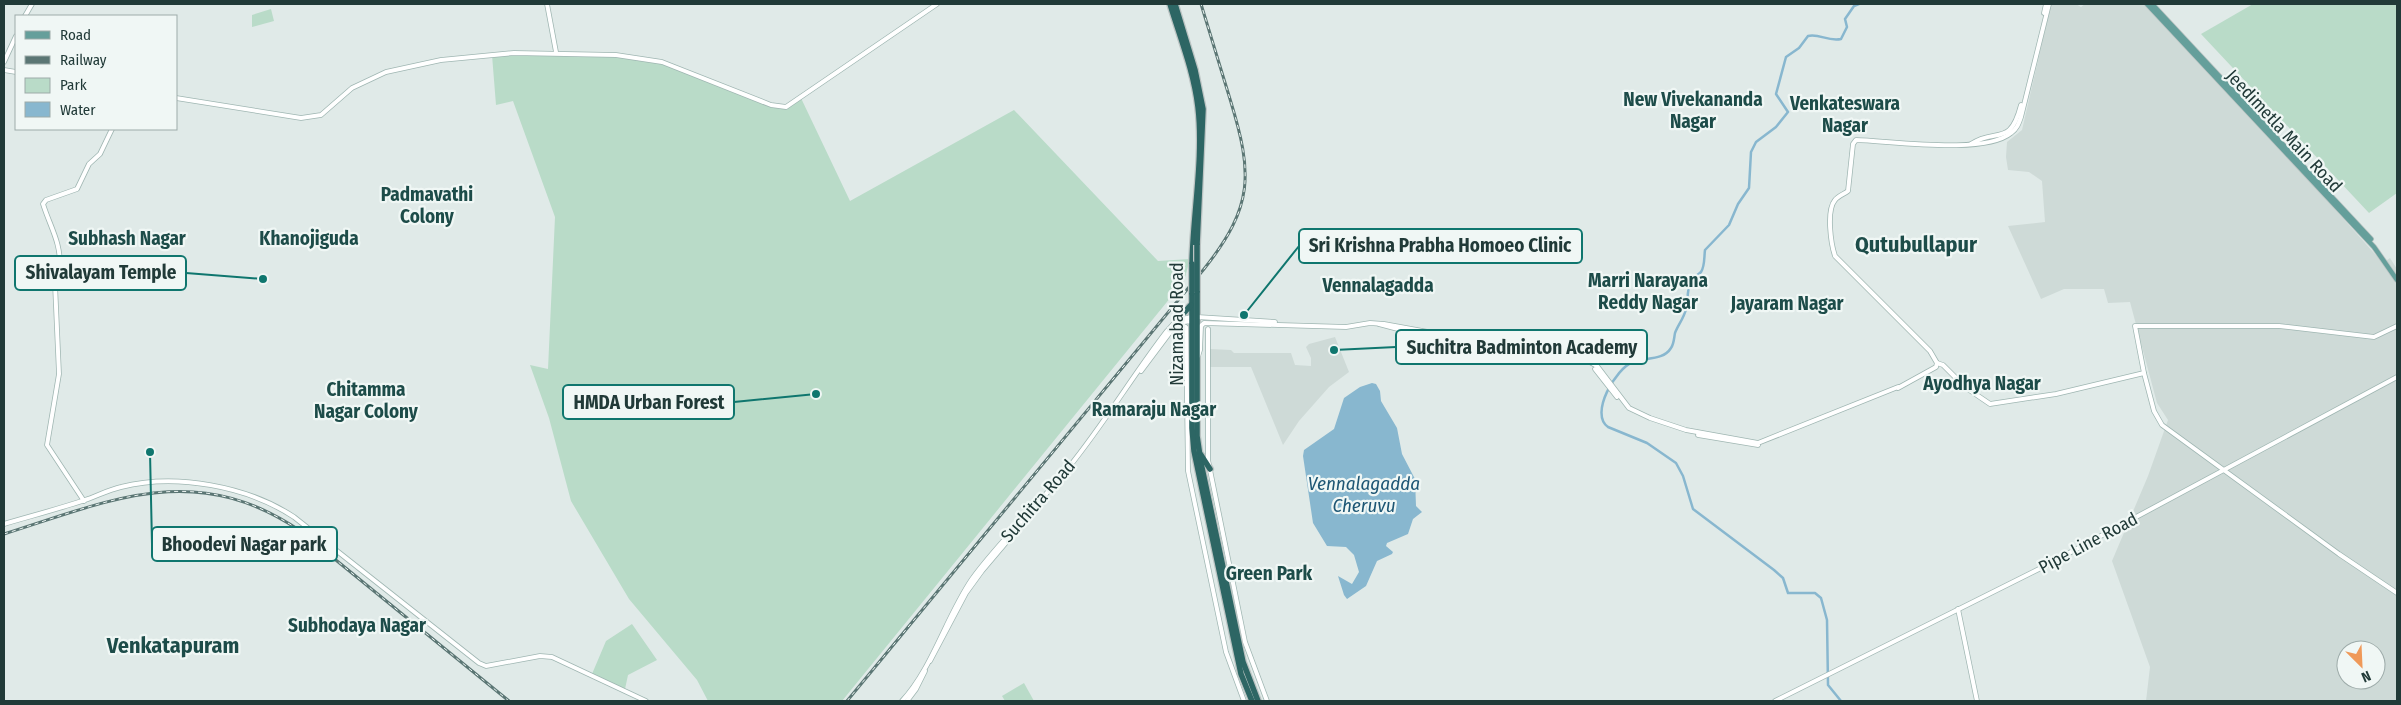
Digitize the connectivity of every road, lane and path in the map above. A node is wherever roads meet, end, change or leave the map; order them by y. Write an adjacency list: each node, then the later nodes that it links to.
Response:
1 (32, 4): 9 (main road)
2 (547, 4): 11 (main road)
3 (936, 4): 11 (main road)
4 (1170, 4): 15 (highway, Nizamabad Road)
5 (1175, 4): 15 (highway, Nizamabad Road)
6 (2047, 4): 27 (main road)
7 (2147, 4): 16 (main road, Jeedimetla Main Road)
8 (2152, 4): 16 (main road, Jeedimetla Main Road)
9 (26, 15)
10 (15, 38): 12 (main road)
11 (556, 52): 13 (main road)
12 (4, 62)
13 (178, 98)
14 (112, 130): 34 (main road)
15 (1201, 140): 19 (highway, Nizamabad Road, bridge); 19 (highway, Nizamabad Road, bridge)
16 (2362, 231): 17 (main road, Jeedimetla Main Road); 18 (main road, Jeedimetla Main Road)
17 (2397, 274)
18 (2397, 280)
19 (1195, 292): 20 (highway, Nizamabad Road); 21 (highway, Nizamabad Road)
20 (1192, 305): 21 (highway, Nizamabad Road); 22 (highway)
21 (1195, 319): 22 (main road); 23 (main road); 26 (highway, Nizamabad Road); 28 (highway, Nizamabad Road)
22 (1176, 323): 43 (main road, Suchitra Road); 47 (main road, Nizamabad Road)
23 (1350, 326): 26 (main road); 27 (main road)
24 (2397, 326): 29 (main road)
25 (1208, 329): 32 (main road, Nizamabad Road)
26 (1197, 358): 28 (highway, Nizamabad Road)
27 (1937, 363): 29 (main road)
28 (1194, 367): 31 (highway, Nizamabad Road); 38 (highway, Nizamabad Road)
29 (2144, 374): 33 (main road)
30 (2397, 378): 33 (main road, Pipe Line Road)
31 (1199, 451): 32 (highway); 36 (highway, Nizamabad Road)
32 (1210, 469): 35 (main road, Nizamabad Road)
33 (2224, 470): 39 (main road); 40 (main road, Pipe Line Road)
34 (84, 501): 37 (main road); 44 (main road)
35 (1217, 504): 36 (highway); 41 (main road, Nizamabad Road)
36 (1211, 512): 38 (highway, Nizamabad Road)
37 (4, 524)
38 (1223, 581): 42 (highway, Nizamabad Road); 48 (highway, Nizamabad Road)
39 (2397, 593)
40 (1958, 609): 51 (main road, Pipe Line Road); 52 (main road)
41 (1255, 669): 42 (highway); 50 (main road, Nizamabad Road)
42 (1247, 672): 49 (highway, Nizamabad Road)
43 (922, 674): 45 (main road, Suchitra Road); 46 (main road, Suchitra Road)
44 (646, 701)
45 (902, 701)
46 (907, 701)
47 (1244, 701)
48 (1252, 701)
49 (1258, 701)
50 (1267, 701)
51 (1775, 701)
52 (1977, 701)

